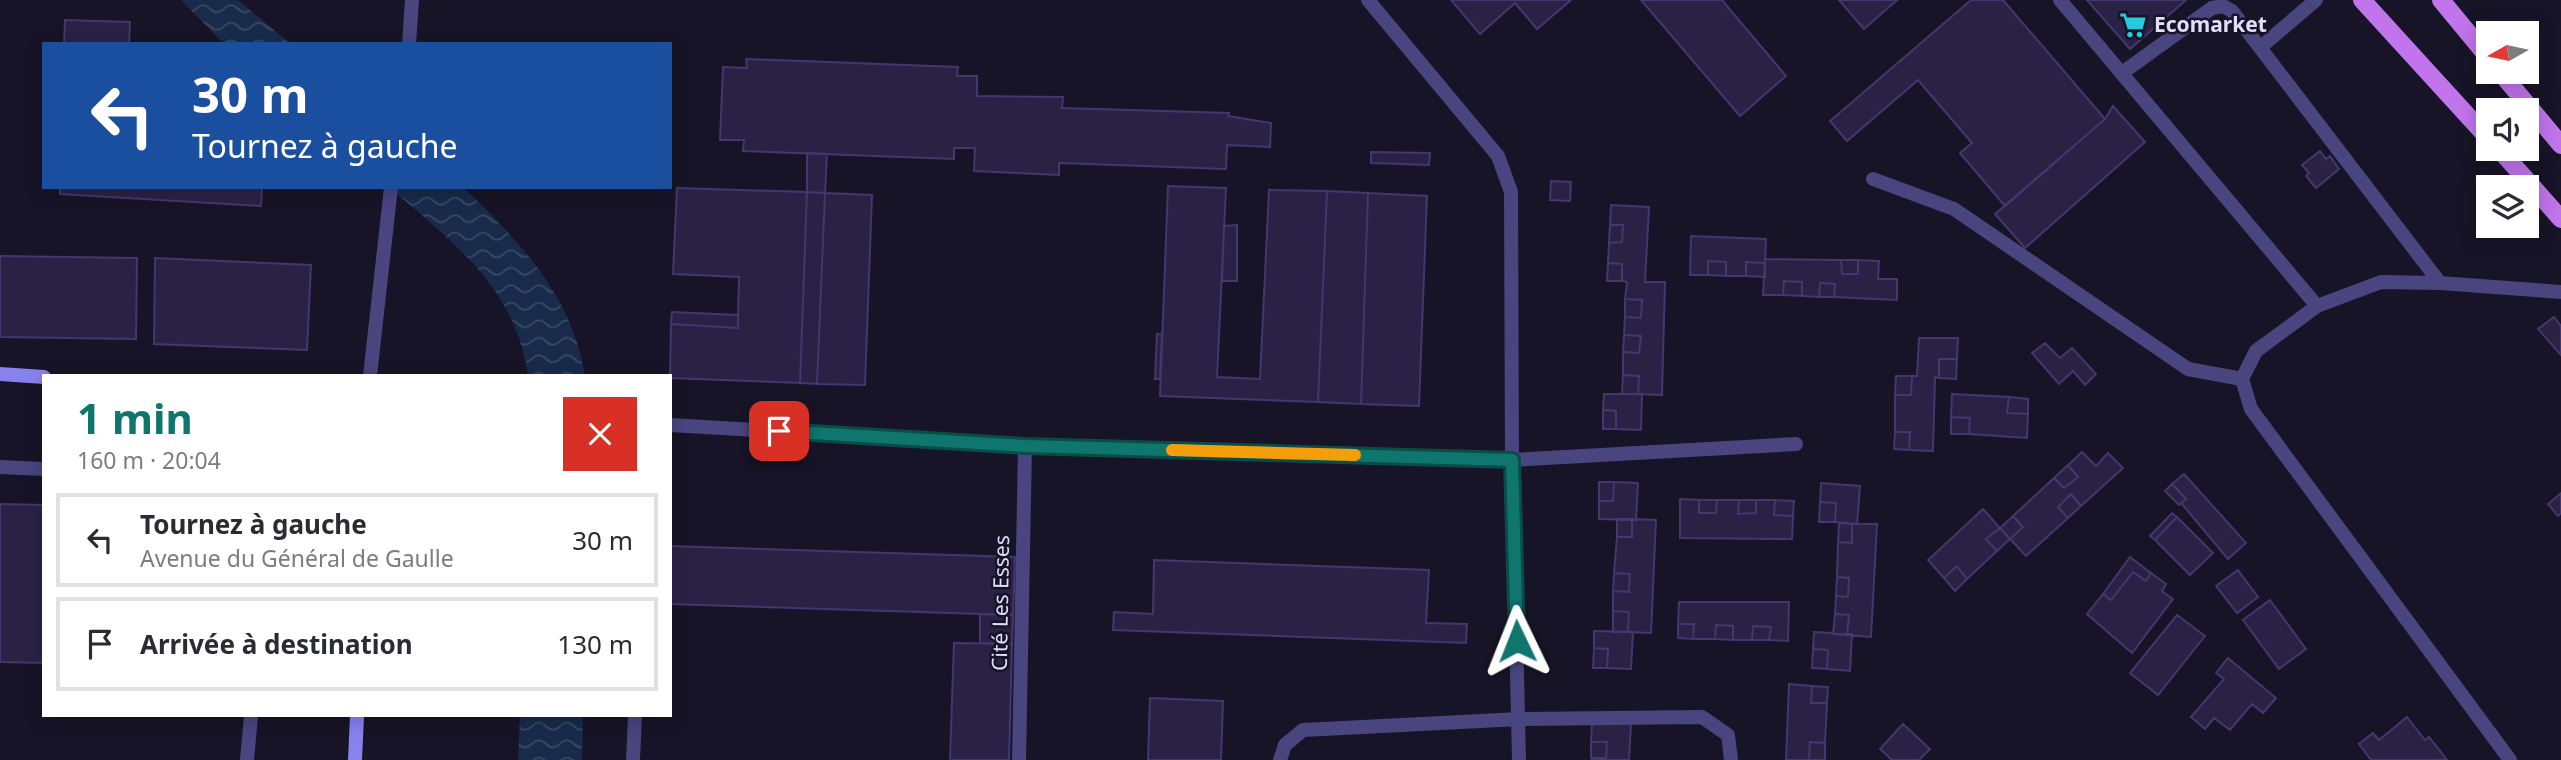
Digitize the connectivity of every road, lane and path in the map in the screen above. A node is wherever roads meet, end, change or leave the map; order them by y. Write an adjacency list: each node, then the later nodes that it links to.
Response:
1 (412, 0): 7 (street)
2 (1368, 0): 28 (street)
3 (2060, 0): 10 (street)
4 (2316, 0): 9 (street)
5 (2362, 0): 12 (main road)
6 (2441, 0): 8 (main road)
7 (409, 42)
8 (2476, 43)
9 (2262, 46): 10 (street); 18 (street)
10 (2122, 73): 20 (street)
11 (2510, 84): 13 (main road)
12 (2476, 125)
13 (2561, 145)
14 (2510, 161): 17 (main road)
15 (1873, 179): 24 (street)
16 (391, 189): 22 (street)
17 (2561, 219)
18 (2440, 282): 19 (street); 20 (street)
19 (2561, 292)
20 (2317, 306): 24 (street)
21 (0, 374): 23 (main road)
22 (370, 374)
23 (42, 377)
24 (2242, 379): 42 (street)
25 (672, 425): 27 (street)
26 (1796, 444): 28 (street)
27 (1025, 446): 28 (street); 38 (street, Cité Les Esses)
28 (1512, 460): 34 (street)
29 (0, 467): 30 (street)
30 (42, 469)
31 (251, 717): 35 (street)
32 (357, 717): 36 (main road)
33 (635, 717): 37 (street)
34 (1520, 719): 39 (street); 40 (street); 41 (street)
35 (247, 760)
36 (355, 760)
37 (633, 760)
38 (1019, 760)
39 (1280, 760)
40 (1519, 760)
41 (1731, 760)
42 (2510, 760)

